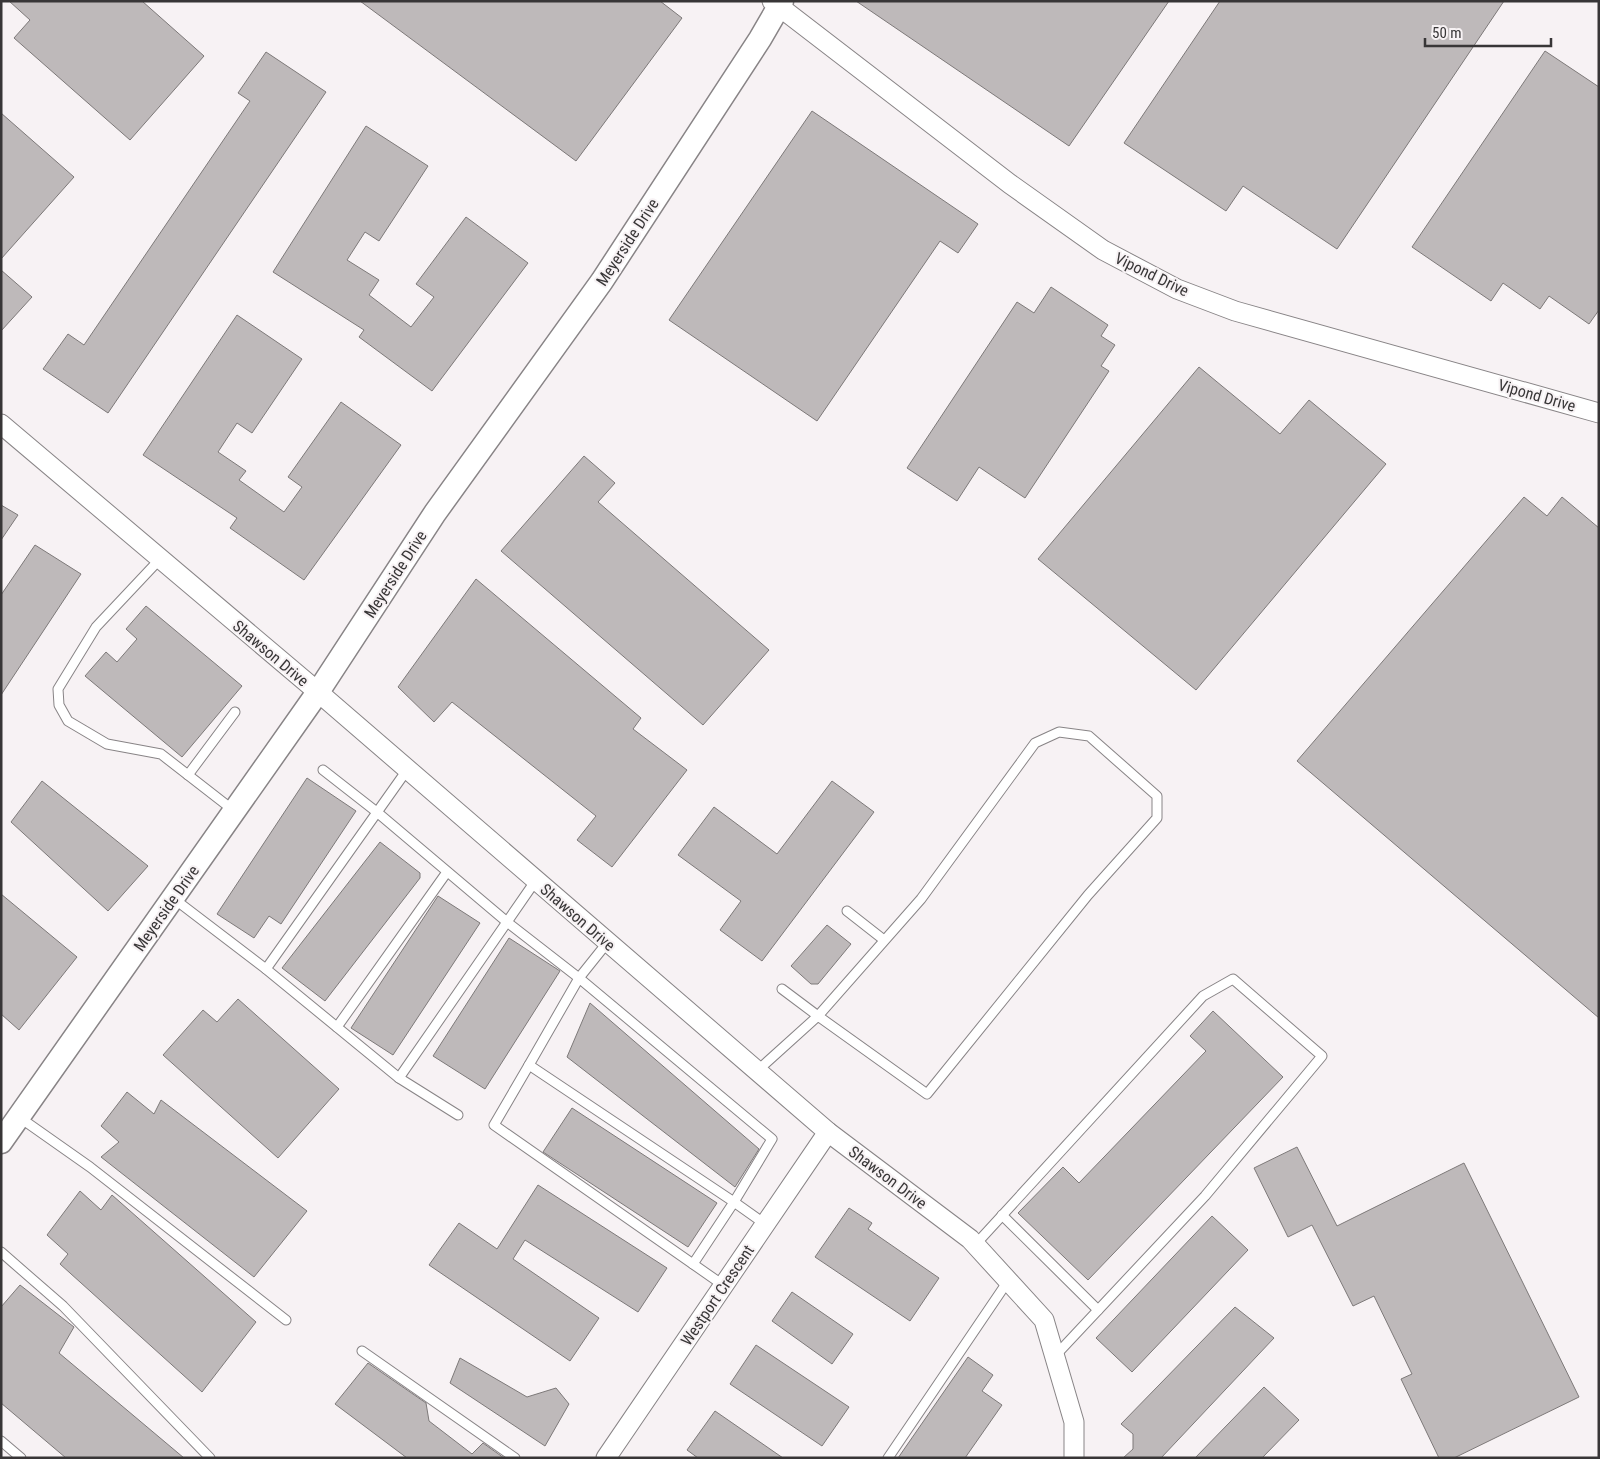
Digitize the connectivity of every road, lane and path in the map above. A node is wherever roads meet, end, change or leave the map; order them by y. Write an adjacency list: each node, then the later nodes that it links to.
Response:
1 (777, 3): 2 (street, Vipond Drive); 5 (street, Meyerside Drive)
2 (1599, 412)
3 (1, 424): 4 (street, Shawson Drive)
4 (160, 559): 5 (street, Shawson Drive); 9 (lane)
5 (318, 692): 8 (street, Shawson Drive); 10 (street, Meyerside Drive)
6 (235, 712): 9 (lane)
7 (324, 770): 11 (lane)
8 (408, 770): 11 (lane); 13 (street, Shawson Drive)
9 (188, 775): 10 (lane)
10 (234, 811): 14 (street, Meyerside Drive)
11 (378, 813): 12 (lane); 19 (lane)
12 (447, 872): 16 (lane); 23 (lane)
13 (536, 880): 16 (lane); 18 (street, Shawson Drive)
14 (173, 898): 19 (lane); 28 (street, Meyerside Drive)
15 (847, 911): 17 (lane)
16 (507, 922): 20 (lane); 26 (lane)
17 (884, 940): 22 (lane); 22 (lane)
18 (607, 943): 20 (lane); 25 (street, Shawson Drive)
19 (266, 969): 23 (lane)
20 (579, 978): 24 (lane); 31 (lane)
21 (782, 989): 22 (lane)
22 (818, 1016): 25 (lane)
23 (337, 1027): 26 (lane)
24 (529, 1066): 31 (lane); 36 (lane)
25 (757, 1071): 29 (street, Shawson Drive)
26 (399, 1078): 27 (lane)
27 (458, 1115)
28 (19, 1117): 30 (street, Meyerside Drive); 40 (lane)
29 (828, 1132): 33 (street, Westport Crescent); 34 (street, Shawson Drive)
30 (1, 1142)
31 (734, 1202): 33 (lane); 36 (lane)
32 (1002, 1215): 34 (lane); 39 (lane); 39 (lane)
33 (765, 1224): 38 (street, Westport Crescent)
34 (975, 1245): 37 (street, Shawson Drive)
35 (1, 1252): 45 (lane)
36 (693, 1264): 38 (lane)
37 (1008, 1281): 42 (street, Shawson Drive); 48 (lane)
38 (723, 1285): 47 (street, Westport Crescent)
39 (1098, 1310): 42 (lane)
40 (286, 1320)
41 (362, 1351): 46 (lane)
42 (1054, 1356): 49 (street, Shawson Drive)
43 (1, 1441): 44 (lane)
44 (21, 1458)
45 (210, 1458)
46 (515, 1458)
47 (606, 1458)
48 (888, 1458)
49 (1074, 1458)

